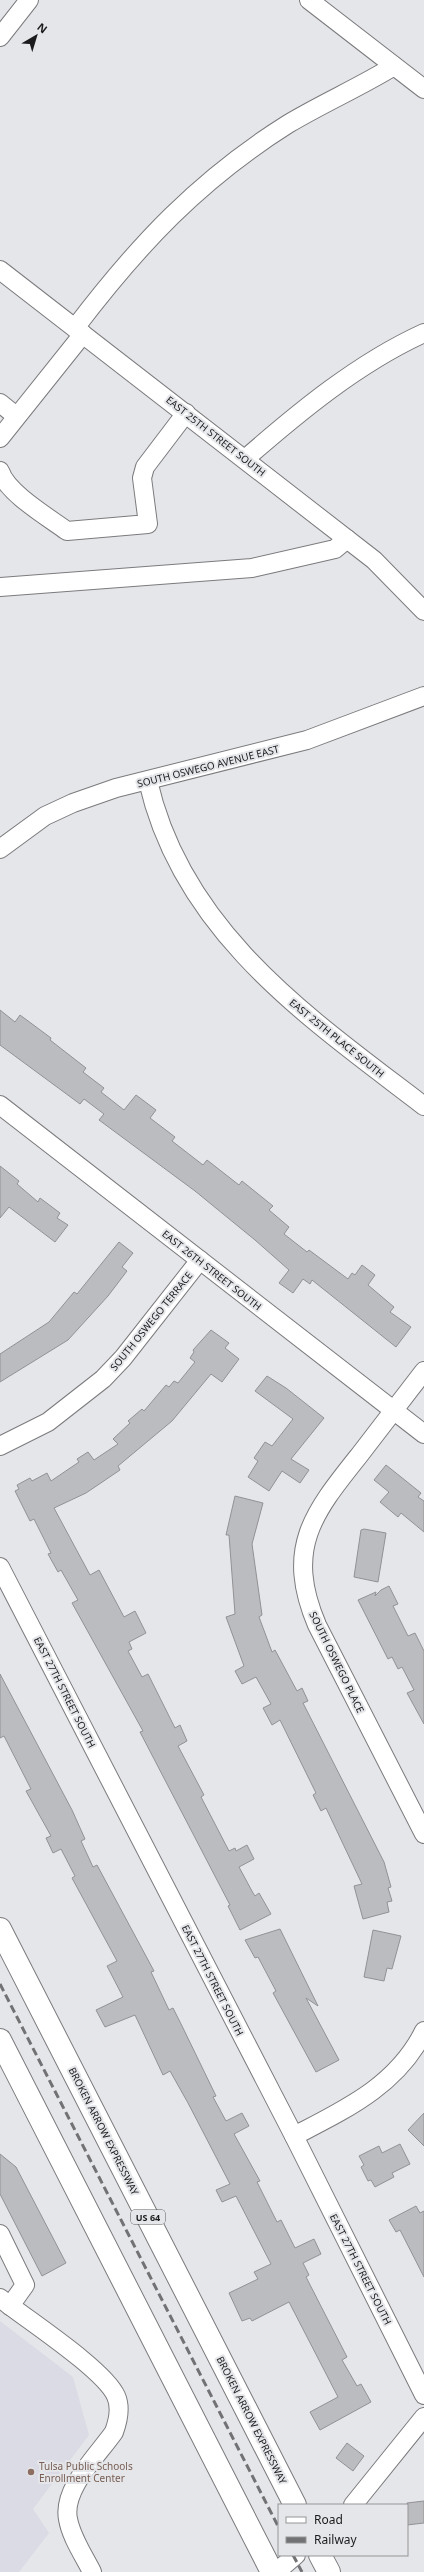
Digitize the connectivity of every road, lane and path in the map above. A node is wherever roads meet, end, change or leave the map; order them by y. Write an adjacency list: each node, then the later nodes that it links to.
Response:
1 (29, 0): 3 (street)
2 (309, 0): 4 (street)
3 (0, 37)
4 (394, 66): 5 (street); 7 (street)
5 (424, 89)
6 (0, 270): 7 (street, EAST 25TH STREET SOUTH)
7 (79, 331): 10 (street, EAST 25TH STREET SOUTH); 11 (street)
8 (424, 333): 13 (street)
9 (0, 403): 11 (street)
10 (186, 413): 13 (street, EAST 25TH STREET SOUTH); 14 (street)
11 (16, 416): 12 (street)
12 (0, 438)
13 (245, 459): 15 (street, EAST 25TH STREET SOUTH)
14 (0, 471)
15 (347, 539): 16 (street); 17 (street, EAST 25TH STREET SOUTH)
16 (0, 587)
17 (424, 611)
18 (424, 696): 19 (street, SOUTH OSWEGO AVENUE EAST)
19 (148, 781): 20 (street, SOUTH OSWEGO AVENUE EAST); 22 (street, EAST 25TH PLACE SOUTH)
20 (0, 849)
21 (0, 1105): 23 (street, EAST 26TH STREET SOUTH)
22 (424, 1106)
23 (200, 1260): 25 (street, EAST 26TH STREET SOUTH); 27 (street, SOUTH OSWEGO TERRACE)
24 (424, 1371): 25 (street, SOUTH OSWEGO PLACE)
25 (393, 1411): 26 (street, EAST 26TH STREET SOUTH); 29 (street, SOUTH OSWEGO PLACE)
26 (424, 1434)
27 (0, 1446)
28 (0, 1567): 33 (street, EAST 27TH STREET SOUTH)
29 (424, 1834)
30 (0, 1929): 38 (highway, BROKEN ARROW EXPRESSWAY / US 64)
31 (424, 2031): 33 (street)
32 (0, 2040): 43 (highway)
33 (294, 2136): 36 (street, EAST 27TH STREET SOUTH)
34 (0, 2234): 35 (street)
35 (5, 2302): 42 (street)
36 (424, 2395)
37 (424, 2417): 39 (street)
38 (294, 2504)
39 (354, 2504)
40 (295, 2556): 44 (street)
41 (321, 2556): 45 (highway)
42 (92, 2572)
43 (272, 2572)
44 (276, 2572)
45 (329, 2572)

